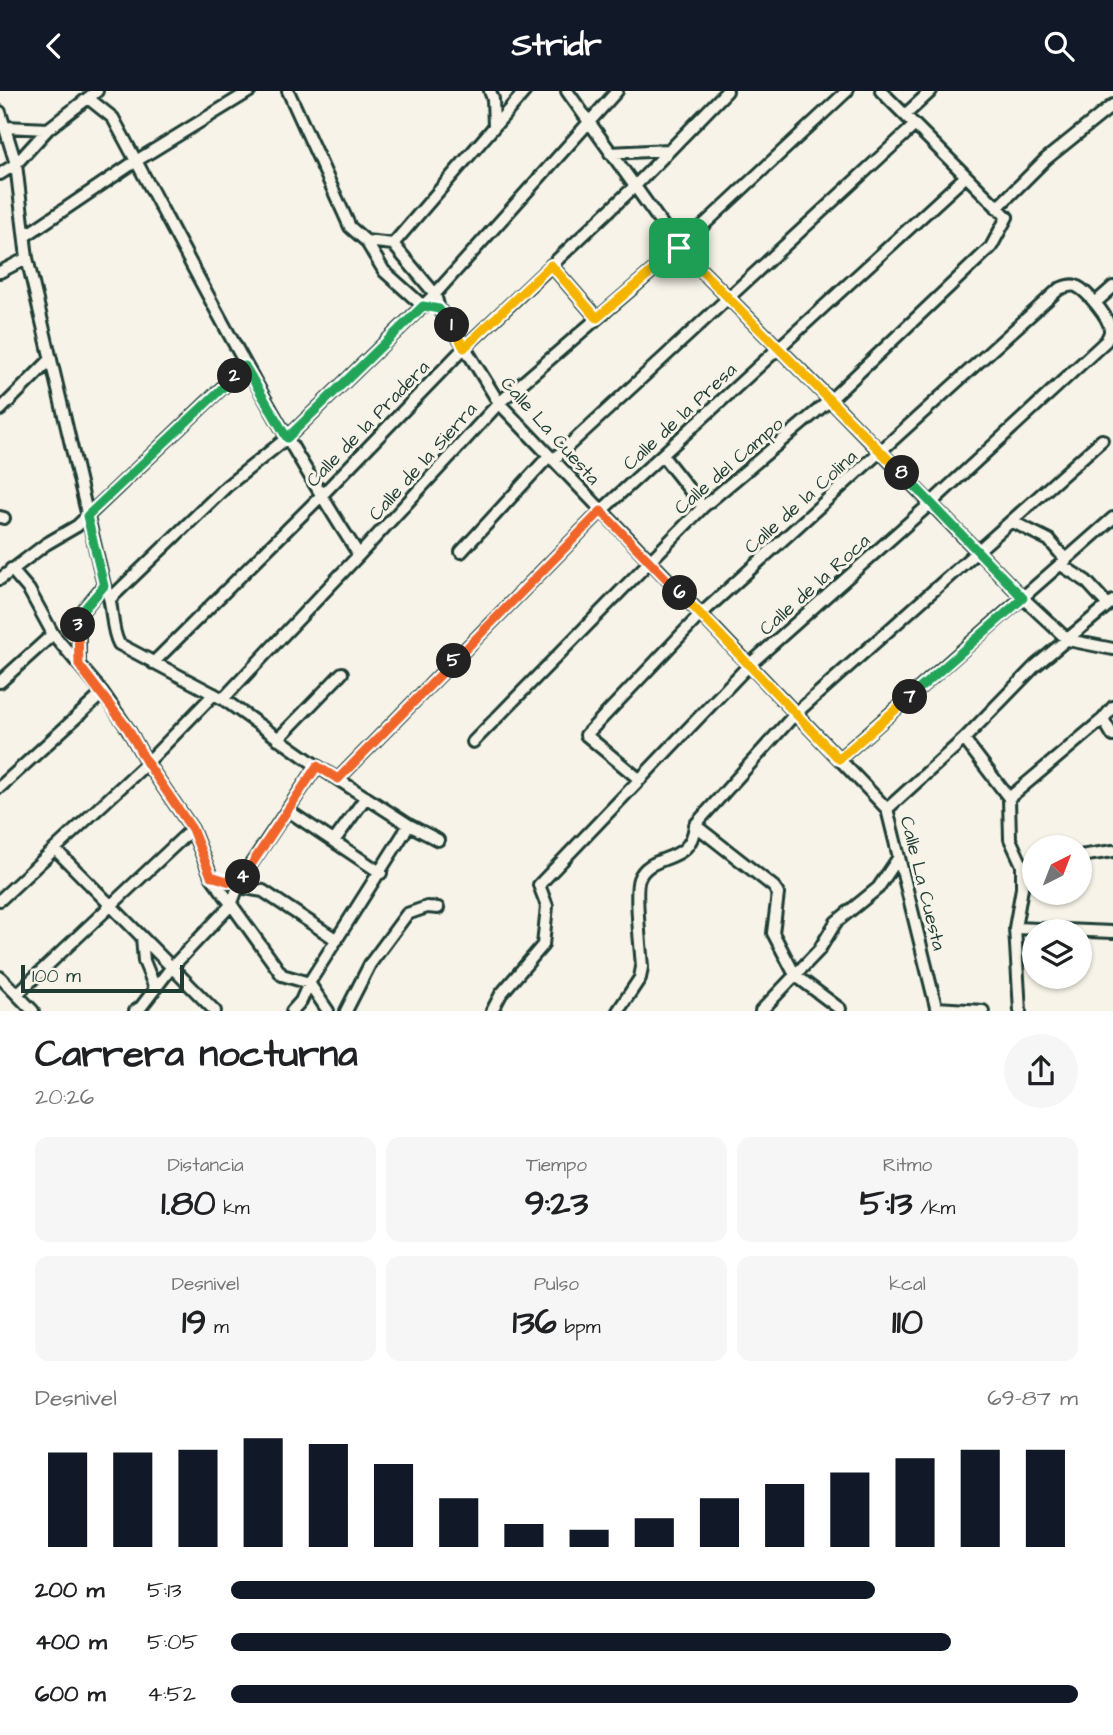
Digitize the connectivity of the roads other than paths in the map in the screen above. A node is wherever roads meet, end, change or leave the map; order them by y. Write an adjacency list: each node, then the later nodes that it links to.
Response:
1 (250, 91): 22 (street)
2 (288, 91): 29 (street)
3 (490, 91): 17 (street)
4 (525, 91): 17 (street)
5 (567, 91): 15 (street)
6 (617, 91): 15 (street)
7 (727, 91): 20 (street, Calle de la Pradera)
8 (847, 91): 31 (street, Calle de la Sierra)
9 (881, 91): 14 (street)
10 (931, 91): 14 (street)
11 (93, 95): 19 (street); 22 (street)
12 (1113, 105): 27 (street)
13 (0, 112): 18 (street)
14 (905, 115): 16 (street)
15 (589, 124): 21 (street); 36 (street)
16 (915, 125): 25 (street); 37 (street)
17 (494, 126): 30 (street)
18 (5, 127): 19 (street); 23 (street)
19 (48, 128): 23 (street)
20 (669, 151): 21 (street); 26 (street, Calle de la Pradera)
21 (610, 153): 26 (street)
22 (136, 162): 28 (street); 46 (street)
23 (16, 164): 24 (street); 28 (street)
24 (0, 174)
25 (965, 177): 27 (street); 44 (street, Calle de la Presa)
26 (634, 187): 31 (street); 33 (street, Calle de la Pradera)
27 (998, 208): 47 (street, Calle del Campo)
28 (25, 236): 32 (street)
29 (366, 241): 30 (street); 39 (street)
30 (393, 244): 36 (street, Calle La Cuesta)
31 (679, 248): 37 (street); 41 (street, Calle de la Sierra)
32 (27, 258): 34 (street); 45 (street)
33 (551, 265): 41 (street); 43 (street, Calle de la Pradera)
34 (0, 272)
35 (1113, 287): 38 (street)
36 (435, 294): 39 (street); 40 (street, Calle La Cuesta)
37 (729, 297): 44 (street); 54 (street)
38 (1095, 303): 42 (street, Calle de la Roca); 52 (street, Calle de la Colina)
39 (423, 306): 40 (street); 50 (street)
40 (439, 309): 43 (street, Calle La Cuesta)
41 (597, 318): 48 (street, Calle de la Sierra)
42 (1112, 332): 56 (street, Calle de la Roca)
43 (464, 348): 48 (street, Calle La Cuesta); 55 (street, Calle de la Pradera)
44 (779, 348): 47 (street); 53 (street, Calle de la Presa)
45 (51, 359): 49 (street); 59 (street)
46 (245, 366): 50 (street); 59 (street)
47 (831, 400): 52 (street); 57 (street, Calle del Campo)
48 (499, 403): 54 (street, Calle La Cuesta); 64 (street, Calle de la Sierra)
49 (0, 411)
50 (287, 438): 55 (street); 70 (street)
51 (1102, 440): 61 (street)
52 (881, 451): 56 (street); 73 (street, Calle de la Colina)
53 (662, 456): 57 (street); 58 (street, Calle de la Presa)
54 (551, 458): 58 (street, Calle La Cuesta); 63 (street)
55 (321, 496): 64 (street); 77 (street, Calle de la Pradera)
56 (931, 503): 62 (street); 79 (street, Calle de la Roca)
57 (703, 507): 65 (street, Calle del Campo)
58 (601, 511): 65 (street, Calle La Cuesta); 94 (street, Calle de la Presa)
59 (87, 516): 67 (street); 69 (street)
60 (1113, 518): 66 (street)
61 (1012, 521): 62 (street); 66 (street)
62 (977, 551): 71 (street); 85 (street)
63 (461, 552)
64 (359, 555): 83 (street, Calle de la Sierra)
65 (649, 561): 73 (street, Calle La Cuesta); 90 (street, Calle del Campo)
66 (1064, 562): 71 (street); 72 (street)
67 (11, 569): 68 (street); 74 (street)
68 (0, 579)
69 (104, 586): 70 (street); 78 (street)
70 (111, 598): 77 (street)
71 (1023, 598): 75 (street); 91 (street)
72 (1111, 603): 75 (street)
73 (701, 615): 79 (street, Calle La Cuesta); 95 (street, Calle de la Colina)
74 (53, 633): 78 (street); 81 (street)
75 (1069, 640): 76 (street); 89 (street)
76 (1113, 649)
77 (153, 663): 83 (street)
78 (79, 665): 82 (street)
79 (749, 665): 85 (street, Calle La Cuesta); 95 (street, Calle de la Roca)
80 (342, 673): 88 (street)
81 (0, 682)
82 (103, 693): 92 (street); 96 (street)
83 (218, 697): 88 (street); 92 (street, Calle de la Sierra)
84 (1113, 707): 86 (street)
85 (795, 714): 91 (street, Calle La Cuesta); 102 (street)
86 (1103, 719): 87 (street); 98 (street)
87 (1113, 736)
88 (278, 739): 93 (street)
89 (964, 739): 98 (street); 99 (street)
90 (473, 742)
91 (839, 759): 99 (street, Calle La Cuesta)
92 (147, 763): 103 (street); 106 (street, Calle de la Sierra)
93 (317, 766): 94 (street); 100 (street)
94 (338, 779): 97 (street)
95 (639, 779): 136 (street, Calle de la Roca)
96 (0, 787)
97 (366, 797): 101 (street); 105 (street)
98 (1009, 798): 110 (street)
99 (887, 809): 109 (street, Calle La Cuesta)
100 (288, 810): 105 (street); 113 (street)
101 (410, 825): 104 (street); 111 (street)
102 (695, 825): 123 (street); 137 (street)
103 (192, 829): 112 (street); 116 (street)
104 (438, 840)
105 (334, 841): 111 (street)
106 (55, 849): 114 (street, Calle de la Sierra); 116 (street)
107 (1113, 851): 108 (street)
108 (1092, 854)
109 (899, 857): 123 (street); 130 (street, Calle La Cuesta)
110 (1022, 865): 118 (street)
111 (381, 873): 121 (street)
112 (211, 876): 113 (street); 115 (street)
113 (240, 883): 115 (street); 121 (street)
114 (1, 895)
115 (231, 905): 122 (street); 125 (street)
116 (111, 907): 120 (street); 127 (street)
117 (438, 908): 135 (street)
118 (1015, 928): 119 (street); 140 (street)
119 (1113, 932)
120 (142, 937): 122 (street); 126 (street)
121 (337, 940): 125 (street)
122 (172, 968): 126 (street); 132 (street)
123 (794, 975): 129 (street); 138 (street)
124 (0, 977): 127 (street)
125 (309, 983): 133 (street); 134 (street)
126 (155, 988): 128 (street)
127 (17, 994): 131 (street)
128 (139, 1009)
129 (840, 1009)
130 (937, 1009): 139 (street)
131 (33, 1010)
132 (215, 1010)
133 (292, 1010)
134 (328, 1010)
135 (346, 1010)
136 (492, 1010)
137 (618, 1010)
138 (761, 1010)
139 (983, 1010)
140 (1020, 1010)

